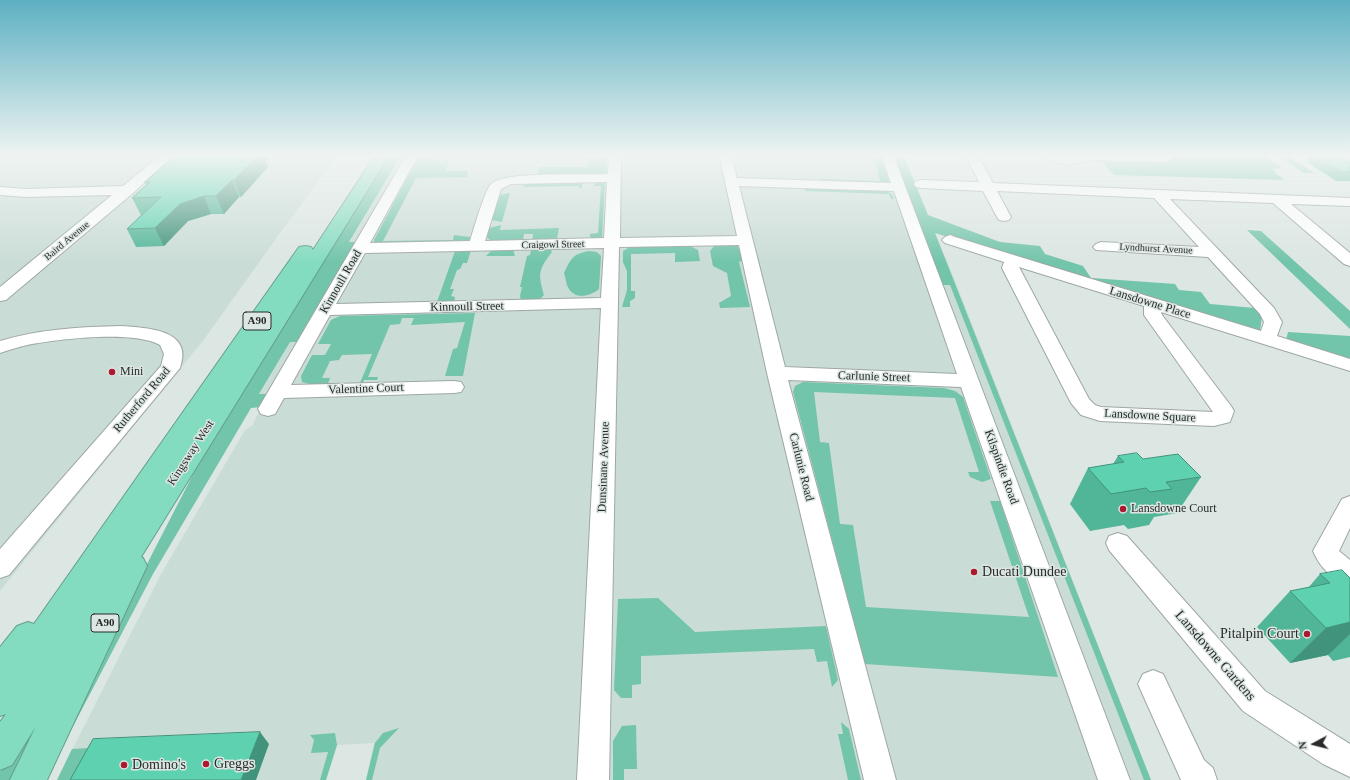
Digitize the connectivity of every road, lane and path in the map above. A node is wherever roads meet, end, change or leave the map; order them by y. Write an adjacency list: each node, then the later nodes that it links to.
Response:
1 (114, 190): 12 (street)
2 (128, 190): 27 (street, Baird Avenue)
3 (345, 190): 40 (highway, Kingsway West / A90)
4 (360, 190): 39 (highway, Kingsway West / A90)
5 (392, 190): 22 (street, Kinnoull Road)
6 (494, 190): 20 (street)
7 (614, 190): 19 (street, Dunsinane Avenue)
8 (734, 190): 17 (street, Carlunie Road)
9 (901, 190): 35 (street, Kilspindie Road)
10 (991, 190): 16 (street)
11 (1071, 190): 13 (street)
12 (0, 191)
13 (1158, 194): 14 (street); 24 (street, Lyndhurst Avenue)
14 (1276, 199): 15 (street); 23 (street)
15 (1350, 202)
16 (1004, 217)
17 (746, 240): 19 (street, Craigowl Street); 34 (street, Carlunie Road)
18 (950, 240): 25 (street, Lansdowne Place)
19 (612, 244): 20 (street, Craigowl Street); 28 (street, Dunsinane Avenue)
20 (476, 246): 22 (street, Craigowl Street)
21 (1101, 246): 24 (street, Lyndhurst Avenue)
22 (360, 248): 30 (street, Kinnoull Road)
23 (1343, 250): 26 (street)
24 (1211, 252): 31 (street, Lyndhurst Avenue)
25 (1013, 260): 29 (street, Lansdowne Place); 29 (street, Lansdowne Square)
26 (1350, 261)
27 (0, 296)
28 (610, 303): 30 (street, Kinnoull Street); 51 (street, Dunsinane Avenue)
29 (1152, 303): 31 (street, Lansdowne Place)
30 (324, 310): 37 (street, Kinnoull Road)
31 (1267, 339): 33 (street, Lansdowne Place)
32 (0, 347): 43 (street, Rutherford Road)
33 (1350, 365)
34 (777, 373): 35 (street, Carlunie Street); 52 (street, Carlunie Road)
35 (970, 382): 53 (street, Kilspindie Road)
36 (454, 387): 37 (street, Valentine Court)
37 (278, 392): 38 (street, Kinnoull Road)
38 (268, 410)
39 (182, 466): 48 (highway, Kingsway West / A90); 50 (highway, A90)
40 (143, 488): 45 (highway, A90); 47 (highway, Kingsway West / A90)
41 (1350, 504): 44 (street)
42 (1118, 543): 49 (street, Lansdowne Gardens)
43 (0, 566)
44 (1350, 574)
45 (0, 671)
46 (1153, 684): 54 (street)
47 (0, 700)
48 (0, 753)
49 (1350, 761)
50 (28, 780)
51 (593, 780)
52 (880, 780)
53 (1114, 780)
54 (1200, 780)

